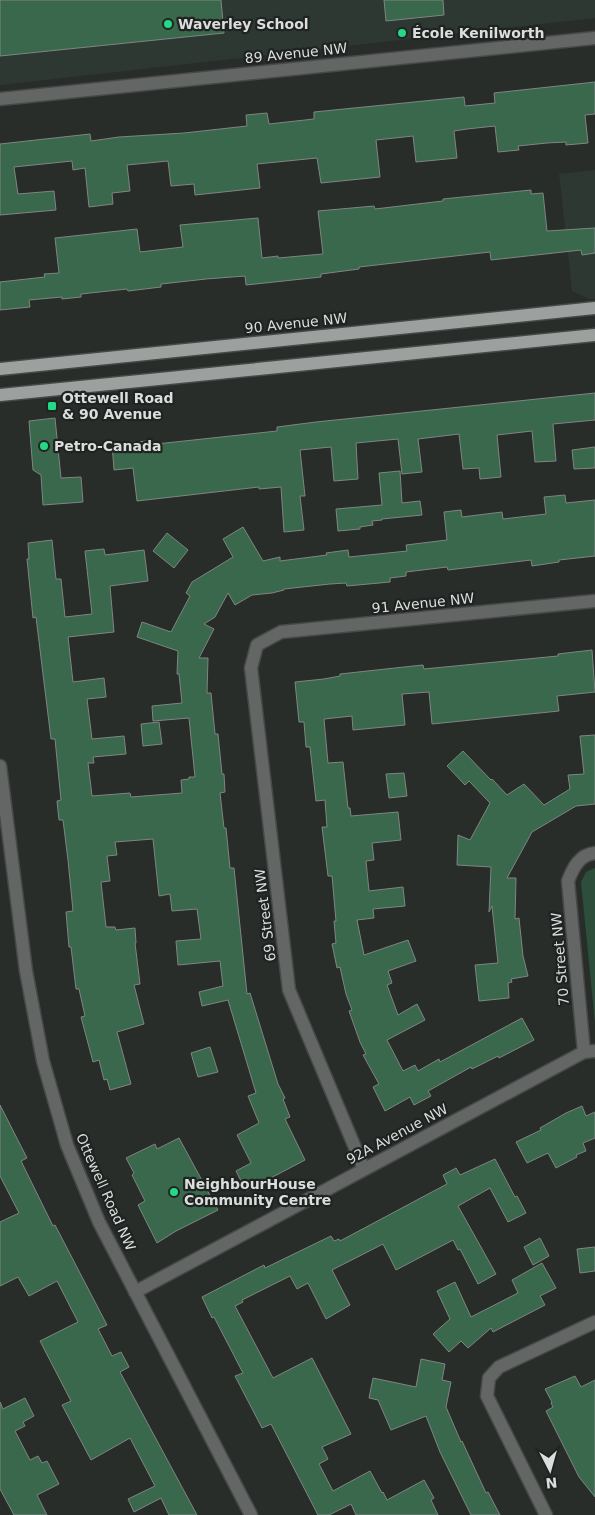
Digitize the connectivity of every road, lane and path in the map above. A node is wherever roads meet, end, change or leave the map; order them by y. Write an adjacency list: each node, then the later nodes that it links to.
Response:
1 (595, 38): 2 (street, 89 Avenue NW)
2 (0, 99)
3 (595, 308): 5 (main road, 90 Avenue NW)
4 (595, 335): 6 (main road)
5 (0, 369)
6 (0, 395)
7 (595, 601): 8 (street, 91 Avenue NW)
8 (257, 645): 13 (street, 69 Street NW)
9 (0, 766): 10 (street, Ottewell Road NW)
10 (4, 843): 14 (street, Ottewell Road NW)
11 (595, 853): 12 (street, 70 Street NW)
12 (589, 1051): 13 (street, 92A Avenue NW)
13 (364, 1169): 14 (street, 92A Avenue NW)
14 (135, 1292): 16 (street, Ottewell Road NW)
15 (595, 1322): 17 (street)
16 (251, 1515)
17 (546, 1515)

